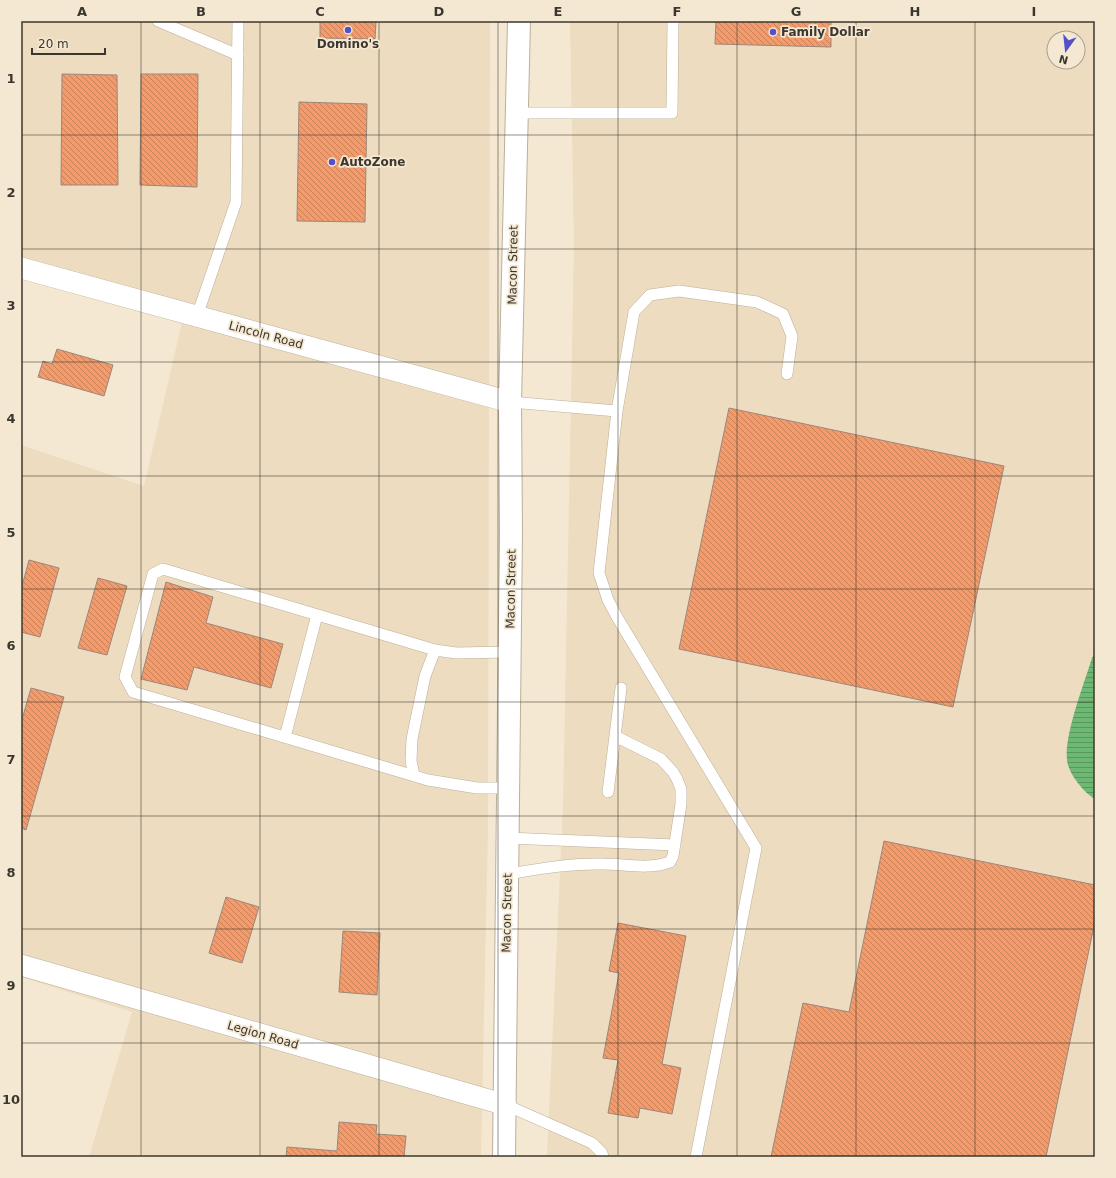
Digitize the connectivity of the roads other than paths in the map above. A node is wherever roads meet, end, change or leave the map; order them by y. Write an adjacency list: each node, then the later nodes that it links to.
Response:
1 (158, 21): 5 (lane)
2 (238, 21): 5 (lane)
3 (519, 21): 6 (main road, Macon Street)
4 (673, 21): 6 (lane)
5 (238, 55): 8 (lane)
6 (516, 113): 10 (main road, Macon Street)
7 (21, 268): 8 (street, Lincoln Road)
8 (197, 316): 10 (street, Lincoln Road)
9 (787, 374): 11 (lane)
10 (510, 402): 11 (lane); 14 (main road, Macon Street)
11 (617, 411): 28 (lane)
12 (317, 615): 13 (lane); 17 (lane); 17 (lane)
13 (435, 650): 14 (lane); 18 (lane)
14 (510, 652): 19 (main road, Macon Street)
15 (620, 688): 16 (lane)
16 (616, 736): 20 (lane); 22 (lane)
17 (285, 737): 18 (lane)
18 (414, 775): 19 (lane)
19 (509, 788): 21 (main road, Macon Street)
20 (608, 792)
21 (508, 838): 22 (lane); 23 (main road, Macon Street)
22 (675, 845): 23 (lane)
23 (508, 874): 25 (main road, Macon Street)
24 (21, 965): 25 (street, Legion Road)
25 (506, 1105): 26 (main road, Macon Street); 27 (lane)
26 (504, 1157)
27 (603, 1157)
28 (696, 1157)

